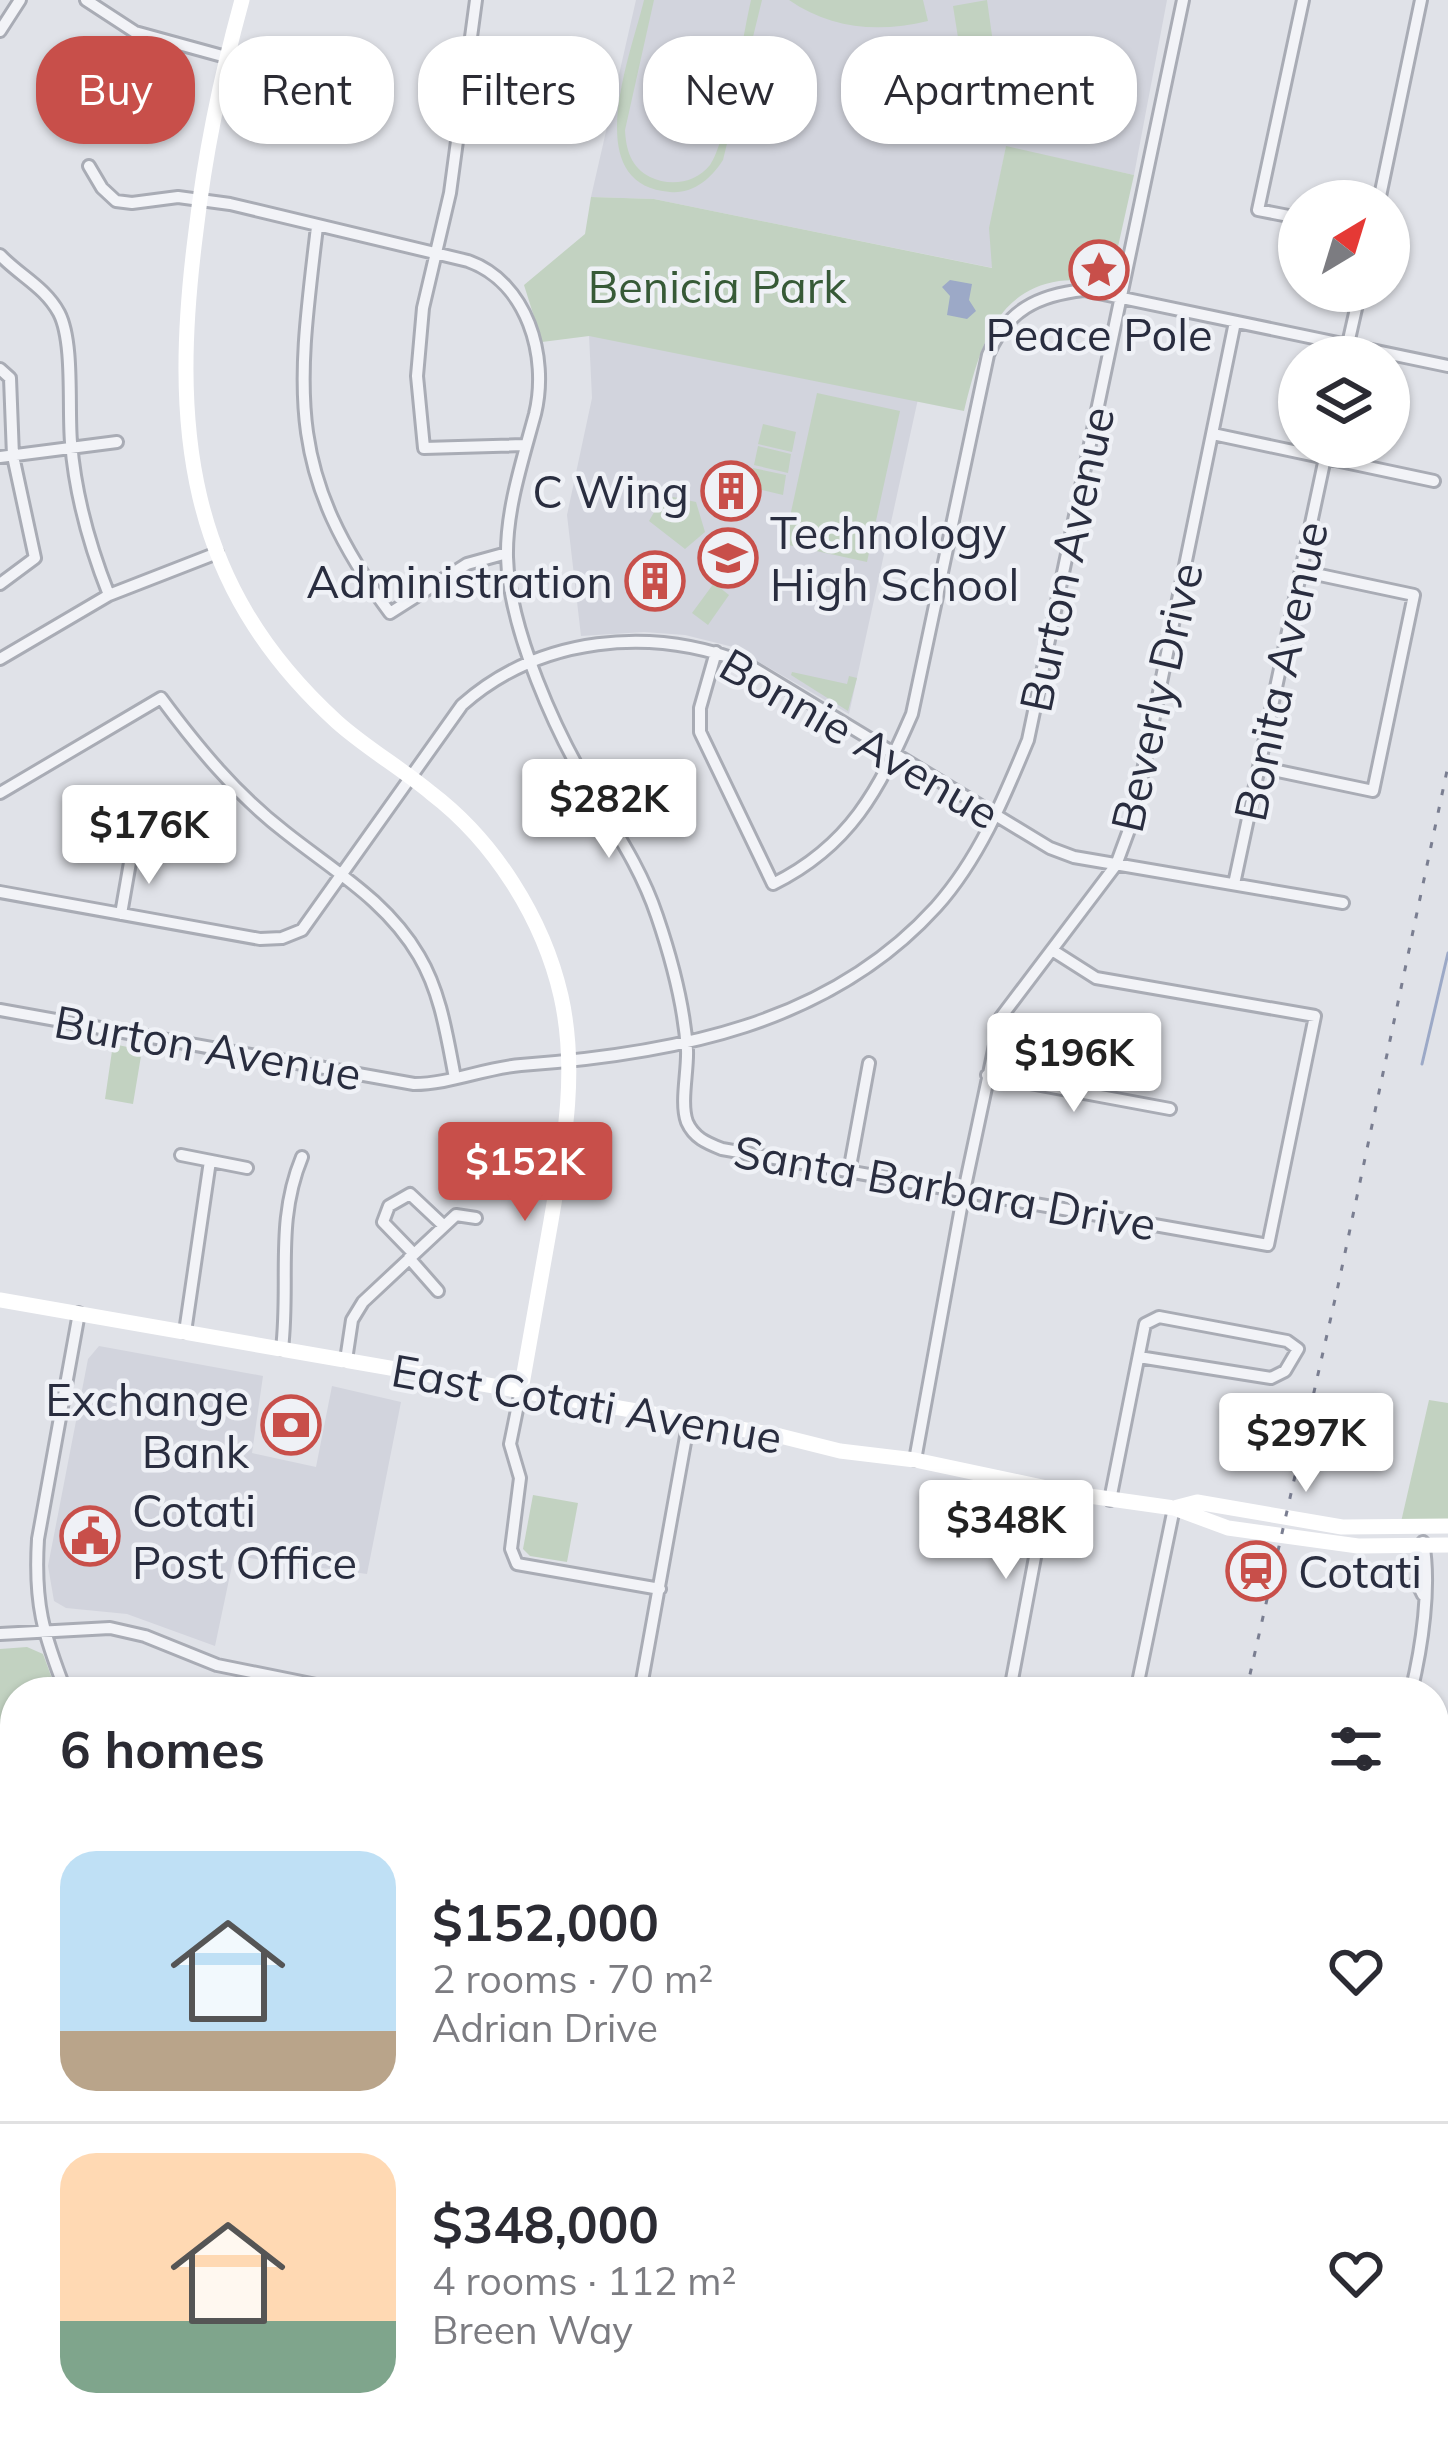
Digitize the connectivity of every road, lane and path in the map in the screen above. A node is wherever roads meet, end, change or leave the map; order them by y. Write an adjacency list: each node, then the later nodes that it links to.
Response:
1 (20, 0): 8 (street)
2 (86, 0): 10 (street)
3 (242, 0): 9 (main road)
4 (476, 0): 17 (street)
5 (1183, 0): 19 (street, Burton Avenue)
6 (1303, 0): 15 (street)
7 (1421, 0): 13 (street)
8 (0, 31)
9 (232, 36)
10 (219, 55)
11 (219, 96): 14 (main road)
12 (89, 166): 14 (street, Santa Barbara Drive)
13 (1383, 180)
14 (200, 200): 16 (street, Santa Barbara Drive); 34 (main road)
15 (1278, 214)
16 (317, 227): 17 (street, Santa Barbara Drive); 35 (street)
17 (436, 254): 27 (street, Santa Barbara Drive); 27 (street)
18 (0, 255): 28 (street)
19 (1120, 296): 20 (street); 42 (street); 46 (street, Burton Avenue)
20 (1235, 322): 21 (street); 25 (street, Beverly Drive)
21 (1307, 336)
22 (1410, 358): 23 (street)
23 (1448, 366)
24 (0, 369): 30 (street)
25 (1213, 434): 29 (street); 48 (street, Beverly Drive)
26 (117, 442): 28 (street)
27 (524, 445): 35 (street, Santa Barbara Drive)
28 (71, 448): 30 (street); 38 (street)
29 (1278, 448)
30 (6, 456): 37 (street)
31 (1323, 468): 36 (street, Bonita Avenue)
32 (1372, 468): 33 (street)
33 (1433, 481)
34 (217, 553): 38 (street); 44 (main road)
35 (507, 553): 41 (street, Santa Barbara Drive)
36 (1301, 571): 43 (street, Bonita Avenue); 43 (street)
37 (0, 584)
38 (109, 596): 40 (street)
39 (716, 652): 41 (street, Bonnie Avenue); 42 (street, Bonnie Avenue); 42 (street)
40 (0, 659)
41 (532, 662): 44 (street, Bonnie Avenue); 56 (street, Santa Barbara Drive)
42 (896, 753): 46 (street, Bonnie Avenue)
43 (1259, 767): 50 (street, Bonita Avenue)
44 (411, 777): 49 (street, Bonnie Avenue); 57 (main road)
45 (0, 793): 49 (street)
46 (997, 815): 48 (street, Bonnie Avenue); 56 (street, Burton Avenue)
47 (132, 851): 53 (street)
48 (1116, 865): 50 (street, Bonnie Avenue); 54 (street, Beverly Drive)
49 (344, 875): 53 (street, Bonnie Avenue); 60 (street)
50 (1234, 884): 52 (street, Bonnie Avenue)
51 (0, 892): 53 (street, Bonnie Avenue)
52 (1343, 903)
53 (121, 914)
54 (1052, 950): 59 (street, Beverly Drive); 67 (street, Santa Barbara Drive)
55 (0, 1010): 60 (street, Burton Avenue)
56 (686, 1044): 57 (street, Burton Avenue); 66 (street, Santa Barbara Drive)
57 (570, 1062): 60 (street, Burton Avenue); 78 (main road)
58 (869, 1063): 66 (street)
59 (987, 1076): 61 (street); 67 (street, Beverly Drive)
60 (455, 1078)
61 (1170, 1109)
62 (182, 1155): 64 (street)
63 (302, 1157): 75 (street)
64 (210, 1161): 65 (street); 74 (street)
65 (247, 1168)
66 (849, 1172): 67 (street, Santa Barbara Drive)
67 (964, 1191): 80 (street, Beverly Drive)
68 (476, 1218): 69 (street)
69 (444, 1226): 70 (street); 70 (street)
70 (412, 1256): 71 (street); 77 (street)
71 (438, 1291)
72 (0, 1300): 73 (main road, East Cotati Avenue)
73 (79, 1313): 74 (main road, East Cotati Avenue); 89 (street)
74 (185, 1332): 75 (main road, East Cotati Avenue)
75 (281, 1348): 77 (main road, East Cotati Avenue)
76 (1139, 1357): 76 (street); 82 (street)
77 (346, 1360): 78 (main road, East Cotati Avenue)
78 (521, 1390): 79 (main road, East Cotati Avenue); 88 (street)
79 (689, 1420): 80 (main road, East Cotati Avenue); 88 (street)
80 (915, 1460): 81 (main road, East Cotati Avenue)
81 (1048, 1488): 82 (main road, East Cotati Avenue); 94 (street)
82 (1110, 1500): 83 (main road, East Cotati Avenue)
83 (1174, 1508): 85 (main road, East Cotati Avenue); 87 (main road, East Cotati Avenue); 95 (street)
84 (1448, 1526): 85 (main road, East Cotati Avenue)
85 (1423, 1528): 87 (street)
86 (1448, 1545): 87 (main road, East Cotati Avenue)
87 (1423, 1547): 96 (street)
88 (660, 1589): 93 (street)
89 (42, 1630): 90 (street); 91 (street); 92 (street)
90 (0, 1634)
91 (61, 1677)
92 (257, 1677)
93 (643, 1677)
94 (1013, 1677)
95 (1139, 1677)
96 (1415, 1677)

